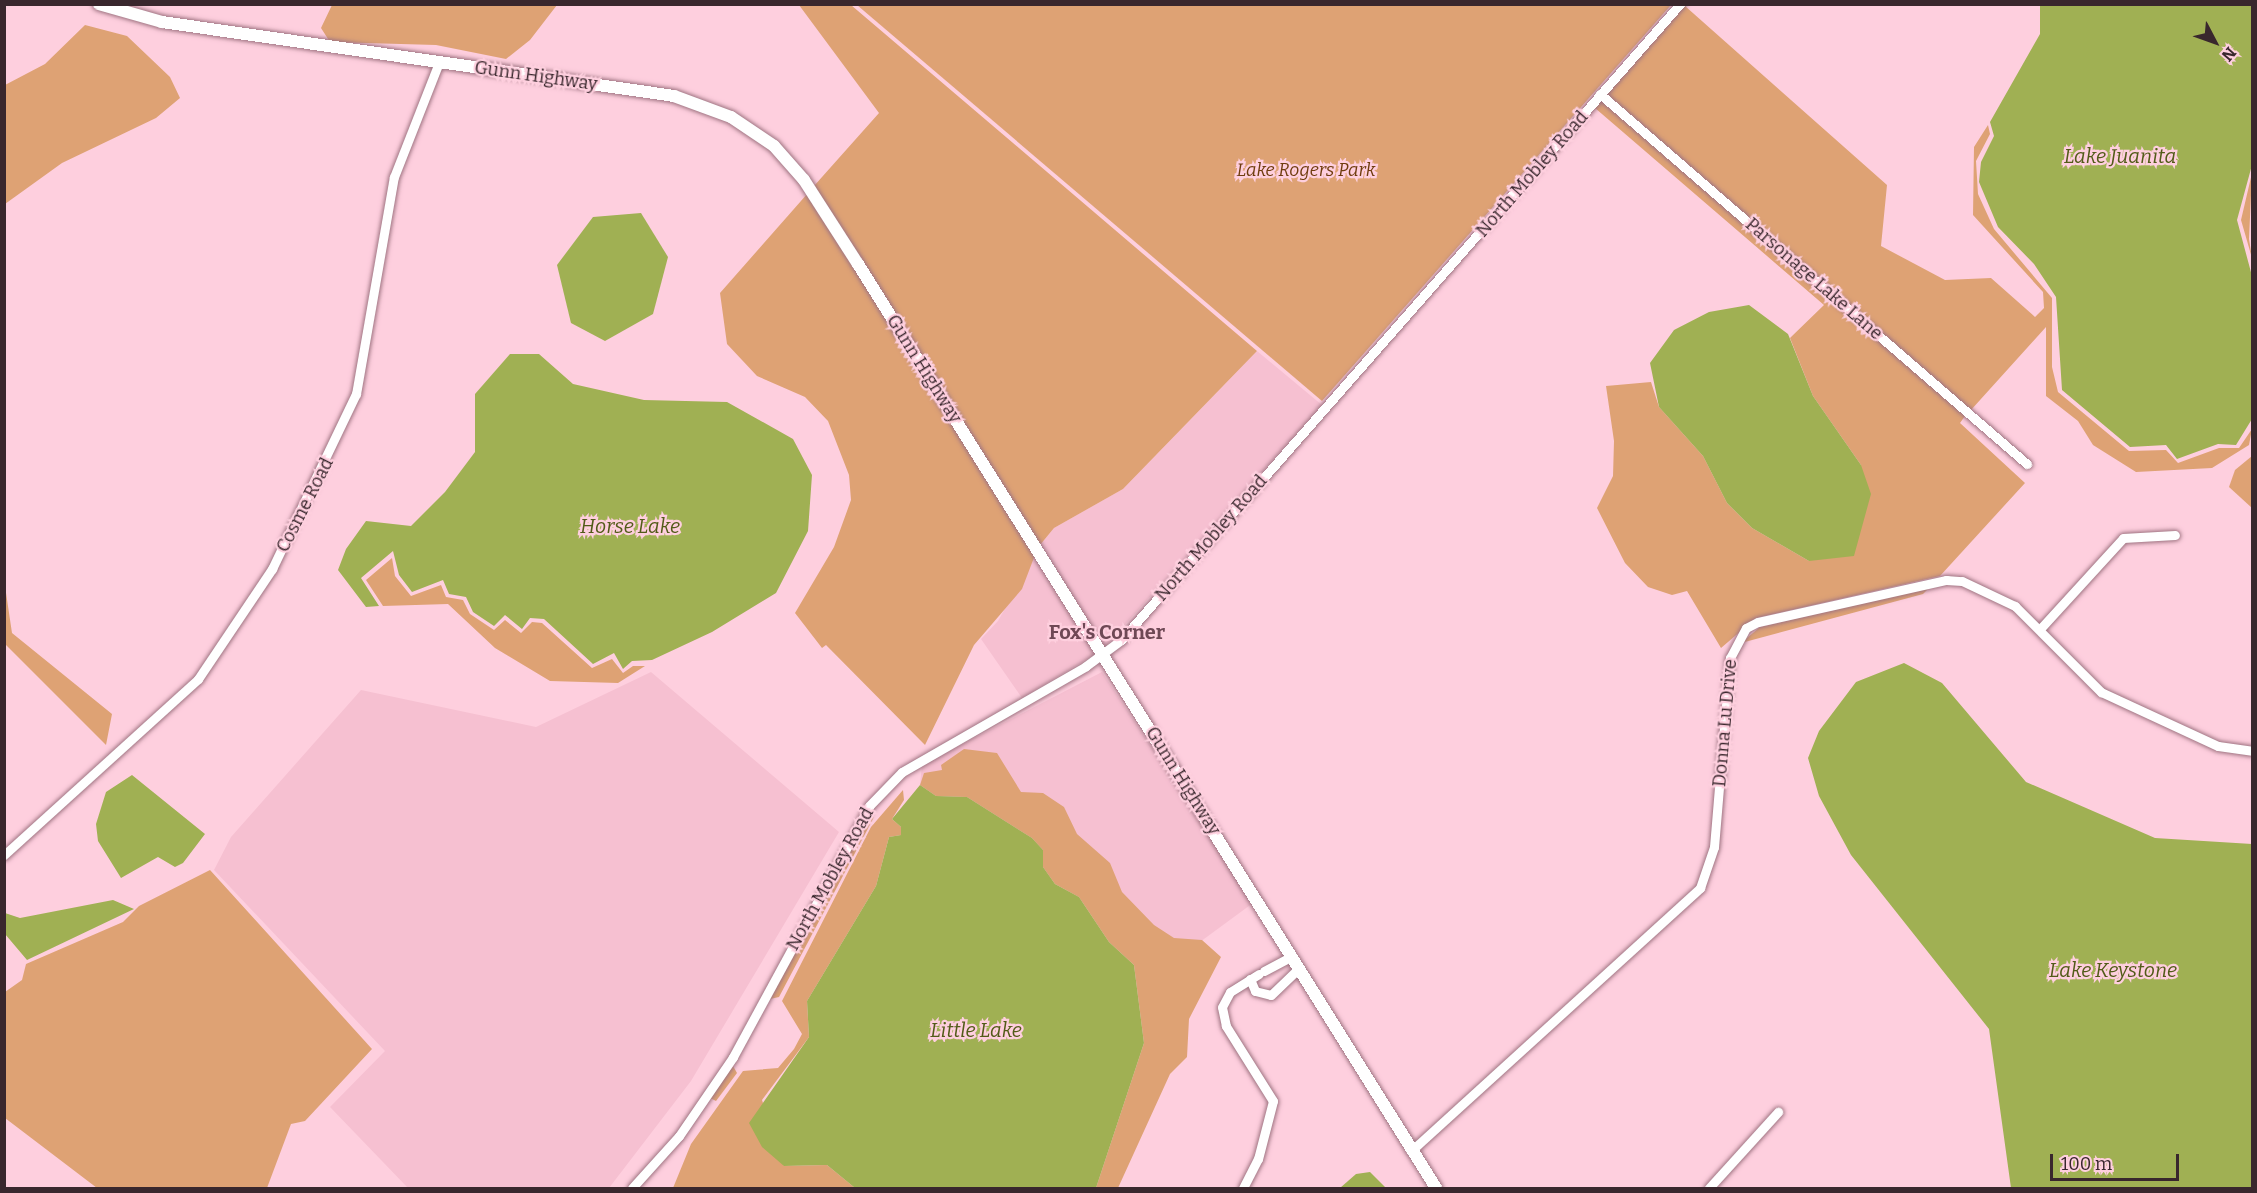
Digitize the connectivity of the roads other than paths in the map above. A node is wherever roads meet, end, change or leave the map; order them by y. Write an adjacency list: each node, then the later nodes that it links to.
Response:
1 (99, 4): 3 (main road, Gunn Highway)
2 (1680, 4): 4 (street, North Mobley Road)
3 (439, 62): 8 (main road, Gunn Highway); 10 (street, Cosme Road)
4 (1600, 94): 5 (street, Parsonage Lake Lane); 8 (street, North Mobley Road)
5 (2027, 464)
6 (2175, 535): 7 (street)
7 (2040, 629): 9 (street, Donna Lu Drive); 15 (street, Donna Lu Drive)
8 (1104, 655): 11 (main road, Gunn Highway); 16 (street, North Mobley Road)
9 (2253, 751)
10 (4, 855)
11 (1292, 956): 12 (main road, Gunn Highway); 13 (street)
12 (1299, 968): 13 (street); 15 (main road, Gunn Highway)
13 (1258, 975): 17 (street)
14 (1778, 1112): 19 (street)
15 (1411, 1151): 18 (main road, Gunn Highway)
16 (632, 1188)
17 (1243, 1188)
18 (1436, 1188)
19 (1709, 1188)

